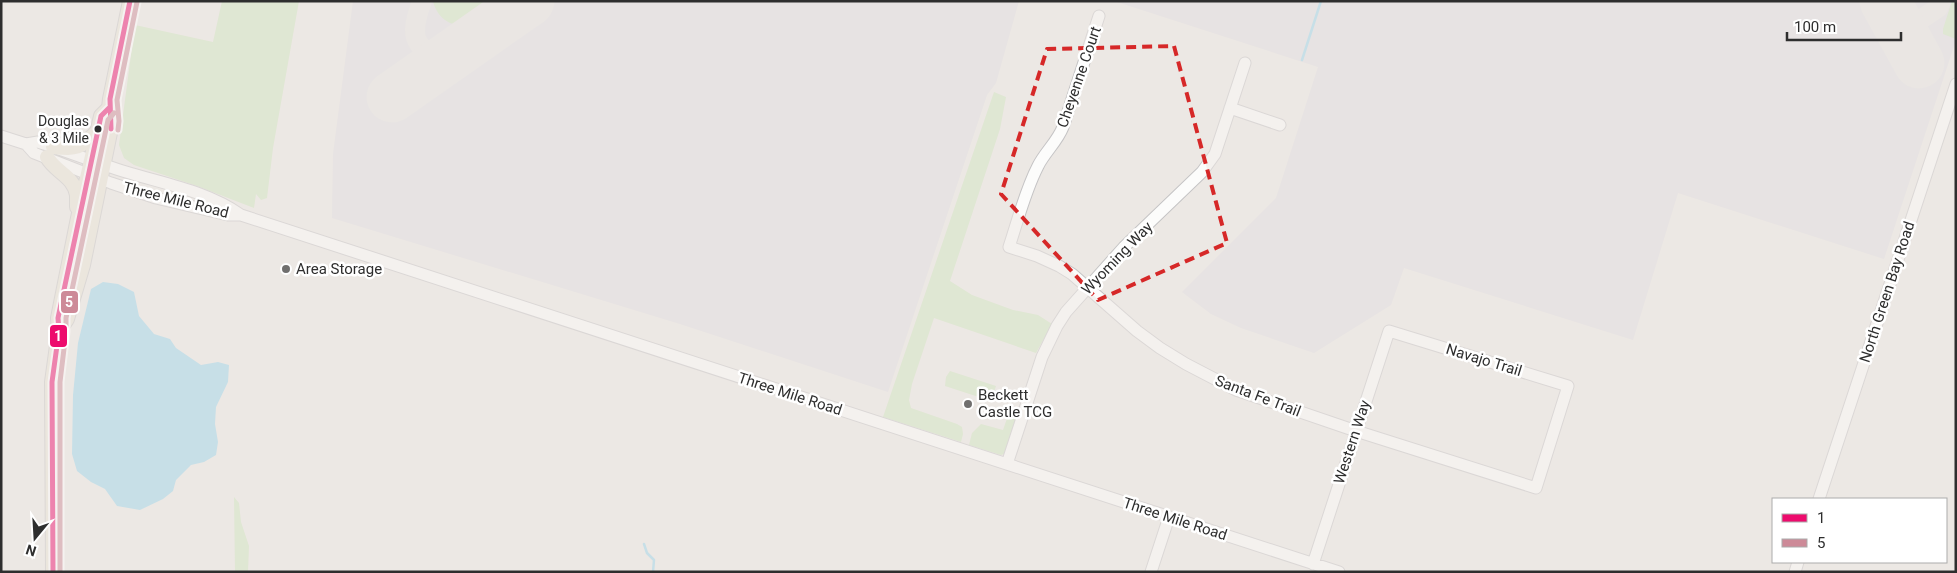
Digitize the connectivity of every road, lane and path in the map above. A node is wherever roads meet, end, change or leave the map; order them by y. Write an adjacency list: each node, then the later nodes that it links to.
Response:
1 (130, 1): 5 (main road)
2 (1099, 16): 15 (street, Cheyenne Court)
3 (1245, 63): 6 (street, Wyoming Way)
4 (1955, 87): 22 (street, North Green Bay Road)
5 (109, 108): 8 (main road); 11 (main road)
6 (1230, 108): 7 (street); 16 (street, Wyoming Way)
7 (1280, 125)
8 (98, 131): 10 (main road); 11 (main road)
9 (1, 136): 10 (street)
10 (50, 152): 11 (street, Three Mile Road); 12 (street, Three Mile Road); 14 (main road)
11 (98, 162): 12 (main road); 13 (street, Three Mile Road)
12 (100, 179): 13 (street, Three Mile Road); 14 (main road); 17 (main road)
13 (241, 215): 20 (street, Three Mile Road)
14 (78, 218): 17 (main road)
15 (1009, 247): 16 (street, Santa Fe Trail)
16 (1088, 288): 19 (street, Santa Fe Trail); 20 (street, Wyoming Way)
17 (59, 331): 26 (main road)
18 (1400, 334): 19 (street, Western Way); 21 (street, Navajo Trail)
19 (1356, 431): 21 (street, Santa Fe Trail); 24 (street, Western Way)
20 (1007, 464): 23 (street, Three Mile Road)
21 (1536, 488)
22 (1819, 498)
23 (1169, 517): 24 (street, Three Mile Road); 27 (street)
24 (1313, 564): 25 (street, Three Mile Road)
25 (1334, 571)
26 (53, 572)
27 (1151, 572)

